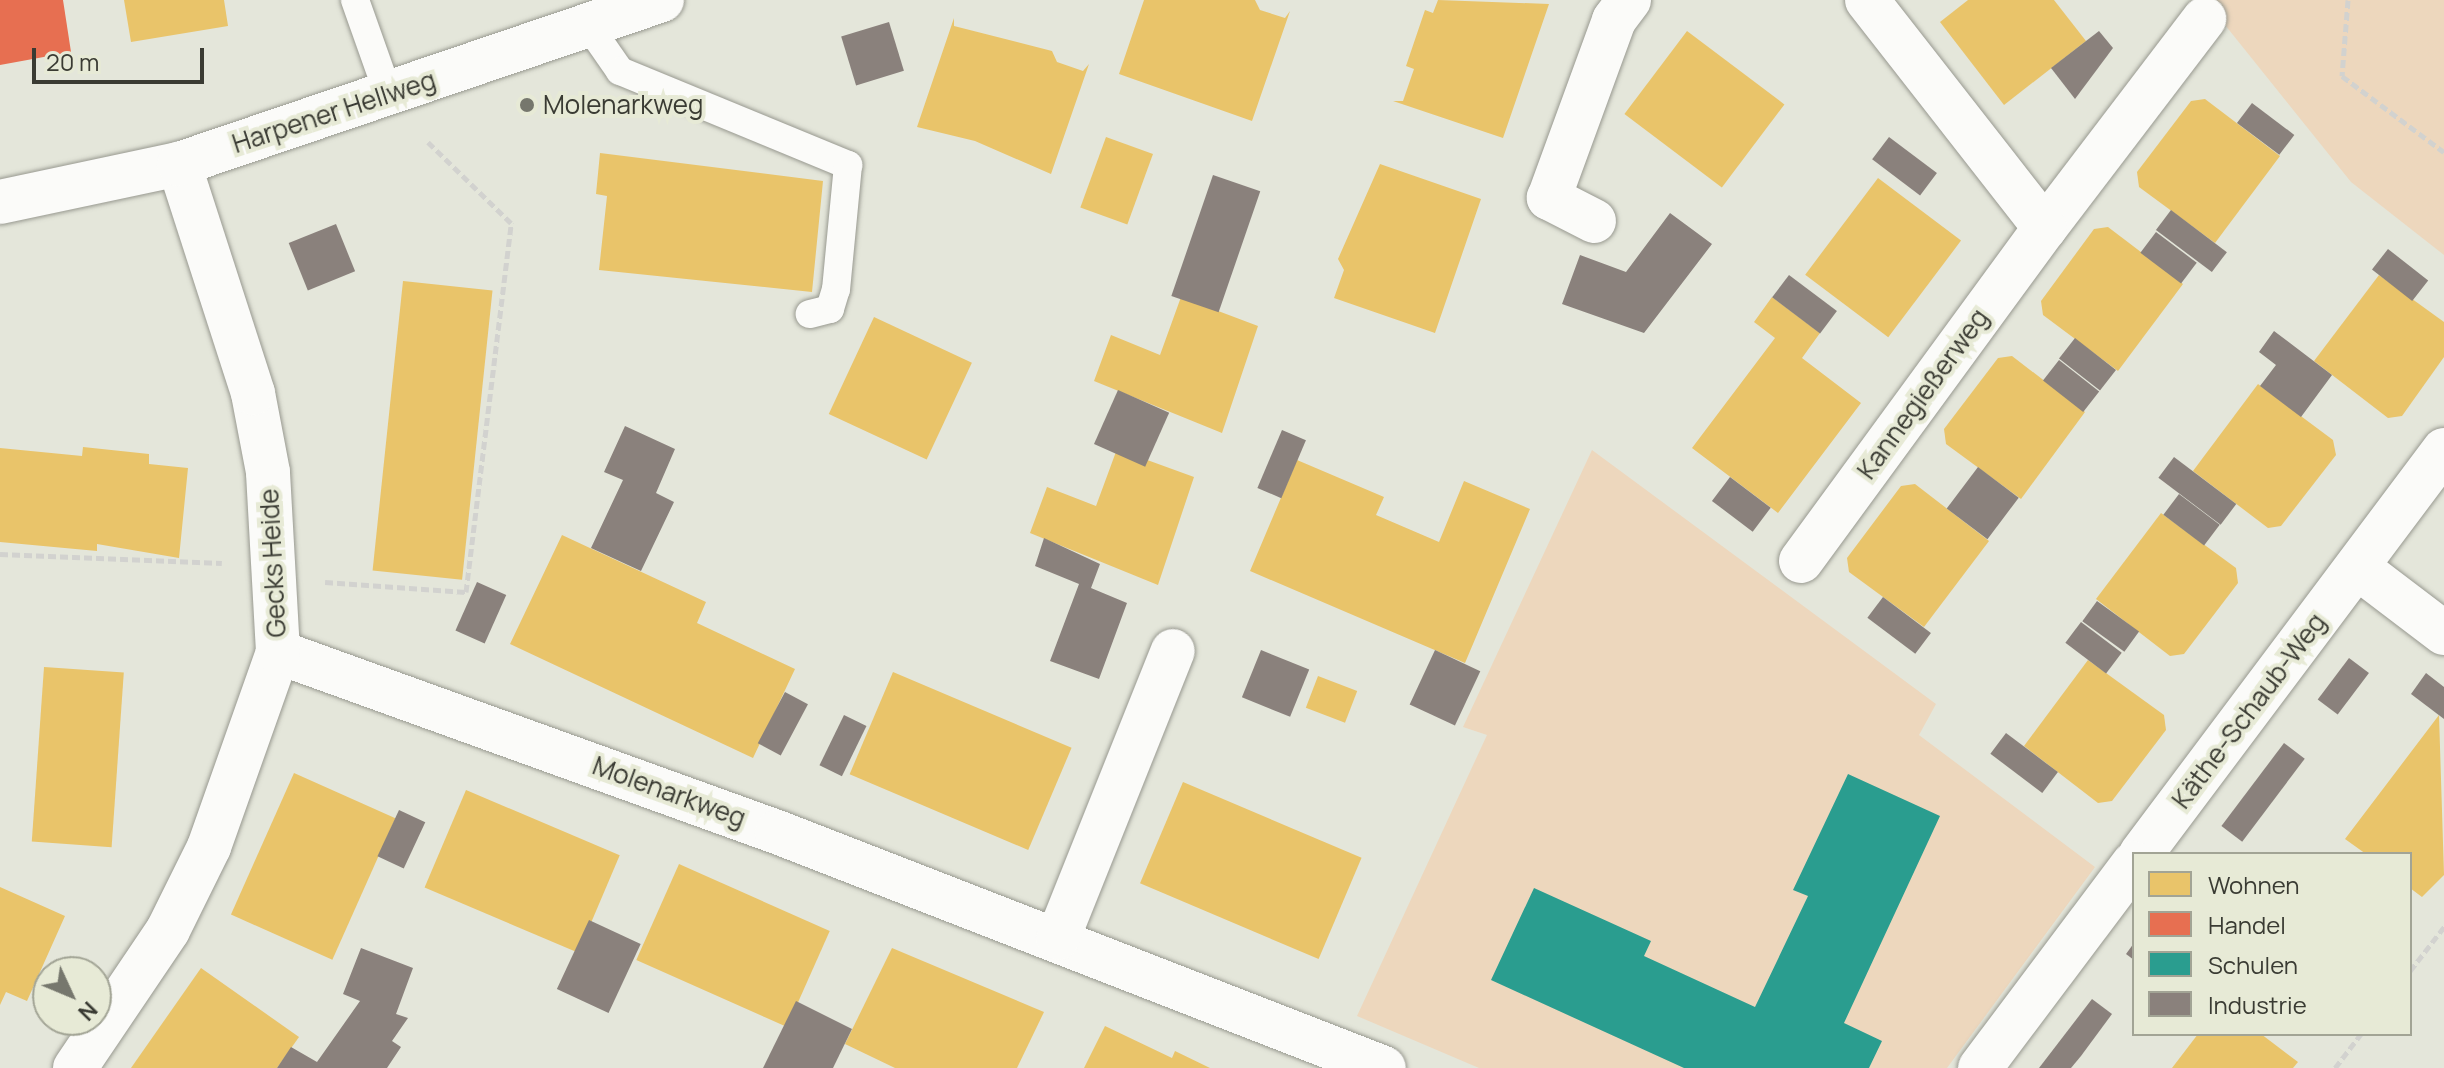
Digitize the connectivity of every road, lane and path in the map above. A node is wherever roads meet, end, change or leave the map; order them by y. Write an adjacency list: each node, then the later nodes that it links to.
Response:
1 (355, 0): 8 (lane)
2 (662, 0): 7 (street, Harpener Hellweg)
3 (1629, 0): 13 (street)
4 (1867, 0): 14 (street)
5 (2348, 0): 10 (path)
6 (2204, 19): 14 (street, Kannegießerweg)
7 (588, 25): 8 (street, Harpener Hellweg); 15 (lane)
8 (388, 93): 11 (street, Harpener Hellweg)
9 (428, 142): 20 (path)
10 (2444, 152)
11 (179, 164): 12 (street, Harpener Hellweg); 20 (street, Gecks Heide)
12 (0, 202)
13 (1594, 221)
14 (2045, 228): 18 (street, Kannegießerweg)
15 (810, 314)
16 (2444, 450): 19 (street, Käthe-Schaub-Weg)
17 (0, 554): 20 (path)
18 (1801, 561)
19 (2357, 567): 21 (street); 24 (street, Käthe-Schaub-Weg)
20 (276, 571): 23 (street, Gecks Heide)
21 (2444, 633)
22 (1173, 651): 27 (street)
23 (278, 652): 27 (street, Molenarkweg); 30 (street, Gecks Heide)
24 (2143, 852)
25 (2132, 866): 32 (street)
26 (2444, 927): 28 (path)
27 (1058, 938): 31 (street, Molenarkweg)
28 (2412, 968)
29 (2359, 1036): 33 (path)
30 (75, 1068)
31 (1384, 1068)
32 (1980, 1068)
33 (2335, 1068)

